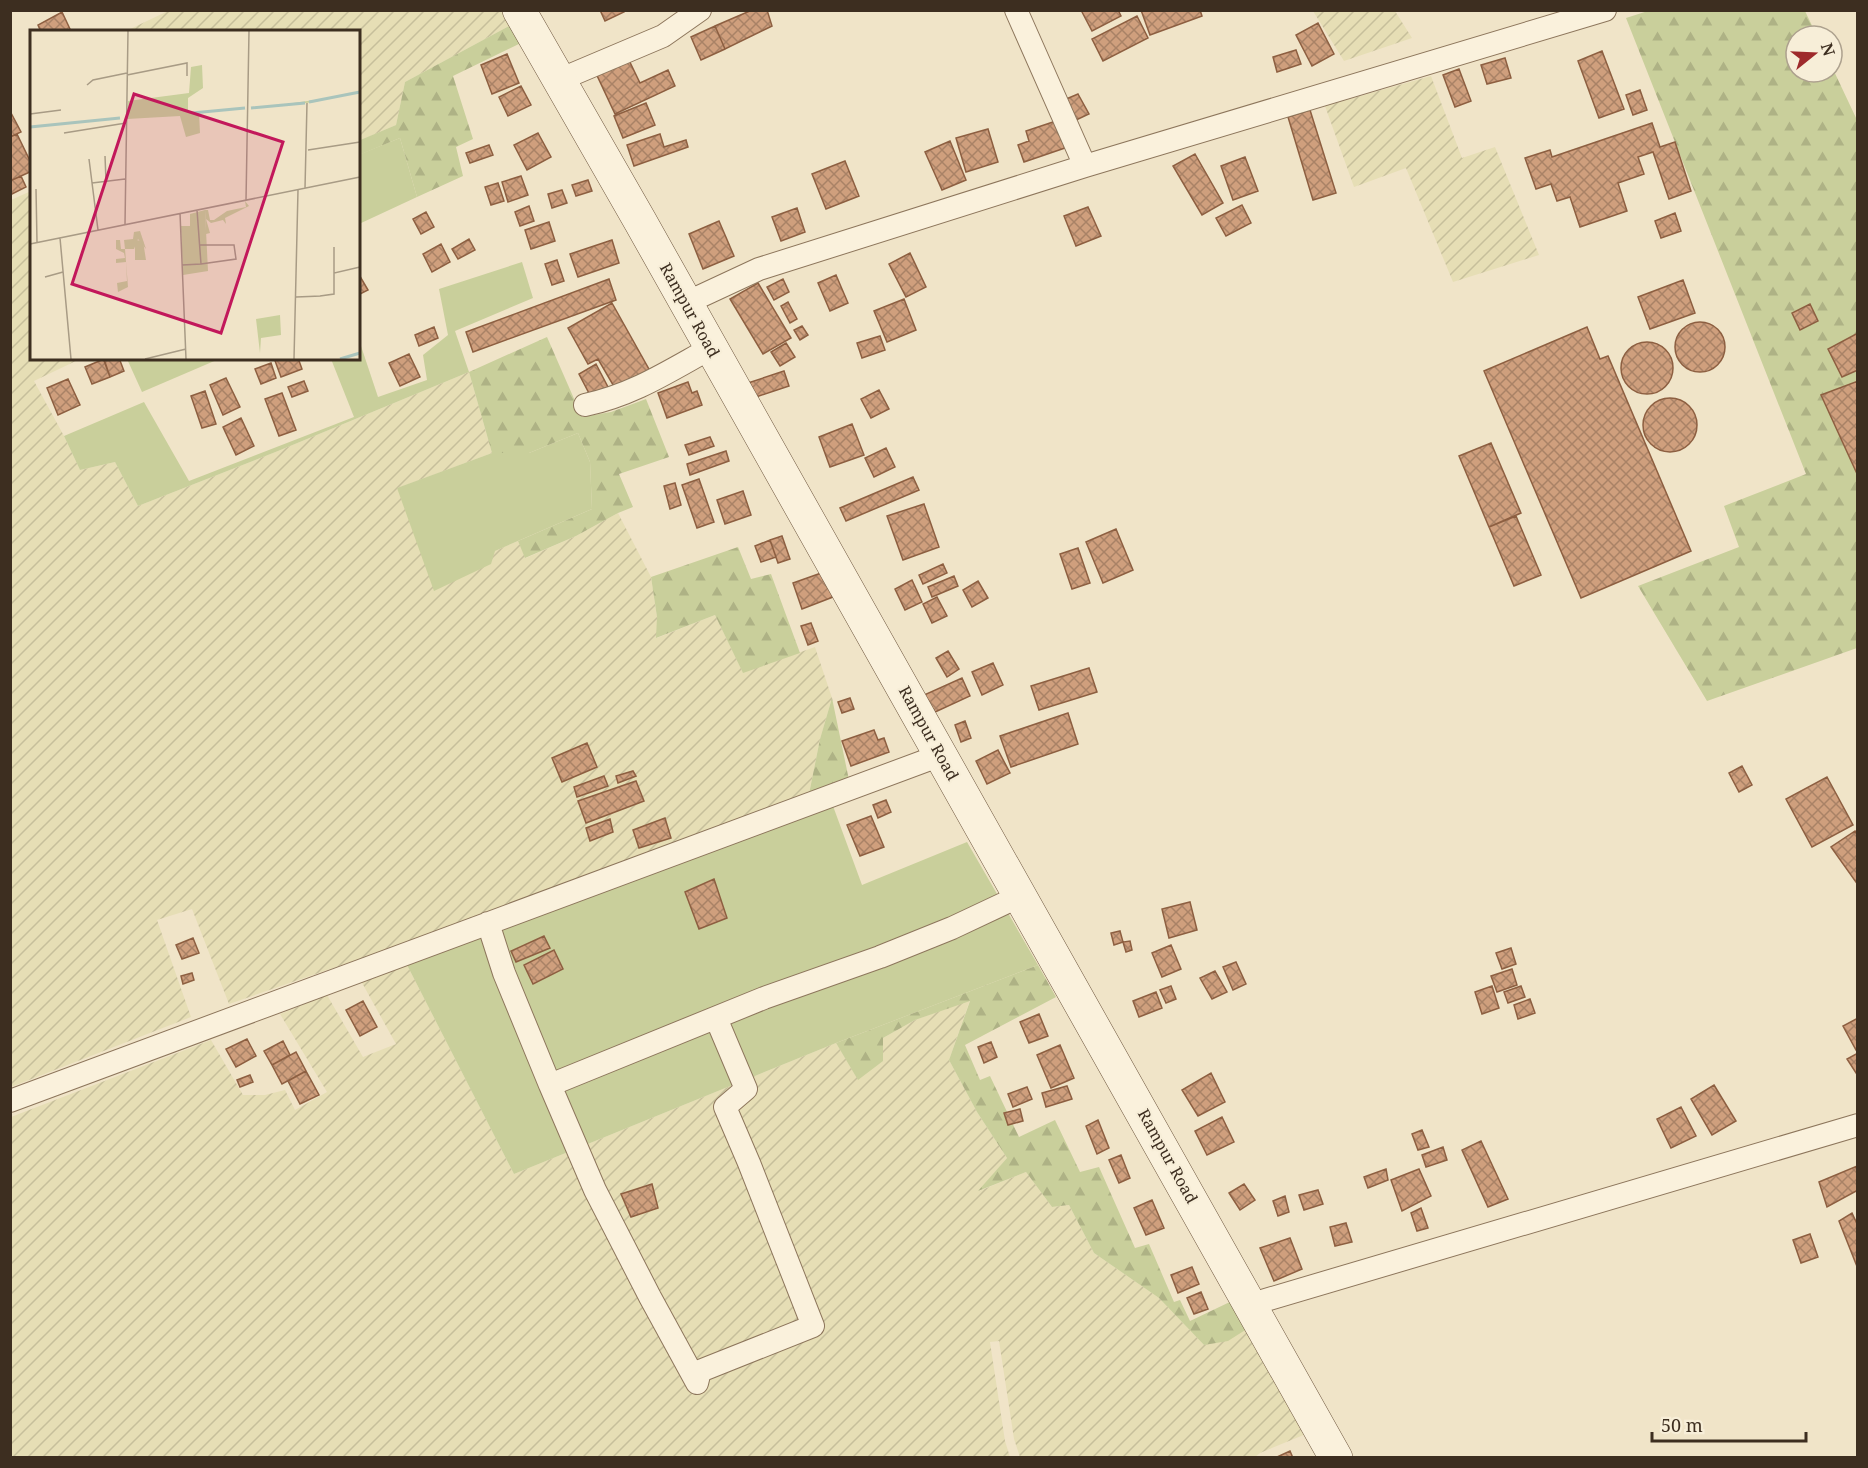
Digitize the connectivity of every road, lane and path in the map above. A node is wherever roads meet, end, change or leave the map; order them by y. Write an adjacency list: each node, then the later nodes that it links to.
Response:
1 (519, 10): 5 (main road, Rampur Road)
2 (700, 10): 5 (street)
3 (1016, 10): 6 (street)
4 (1591, 12): 6 (street)
5 (559, 80): 7 (main road, Rampur Road)
6 (1084, 166): 7 (street)
7 (686, 303): 8 (main road, Rampur Road)
8 (711, 348): 9 (street); 10 (main road, Rampur Road)
9 (585, 405)
10 (940, 755): 11 (main road, Rampur Road); 12 (street)
11 (1020, 896): 13 (street); 17 (main road, Rampur Road)
12 (488, 923): 14 (street); 15 (street)
13 (716, 1018): 14 (street); 14 (street)
14 (550, 1085)
15 (10, 1101)
16 (1857, 1125): 17 (street)
17 (1252, 1304): 18 (main road, Rampur Road)
18 (1336, 1458)

